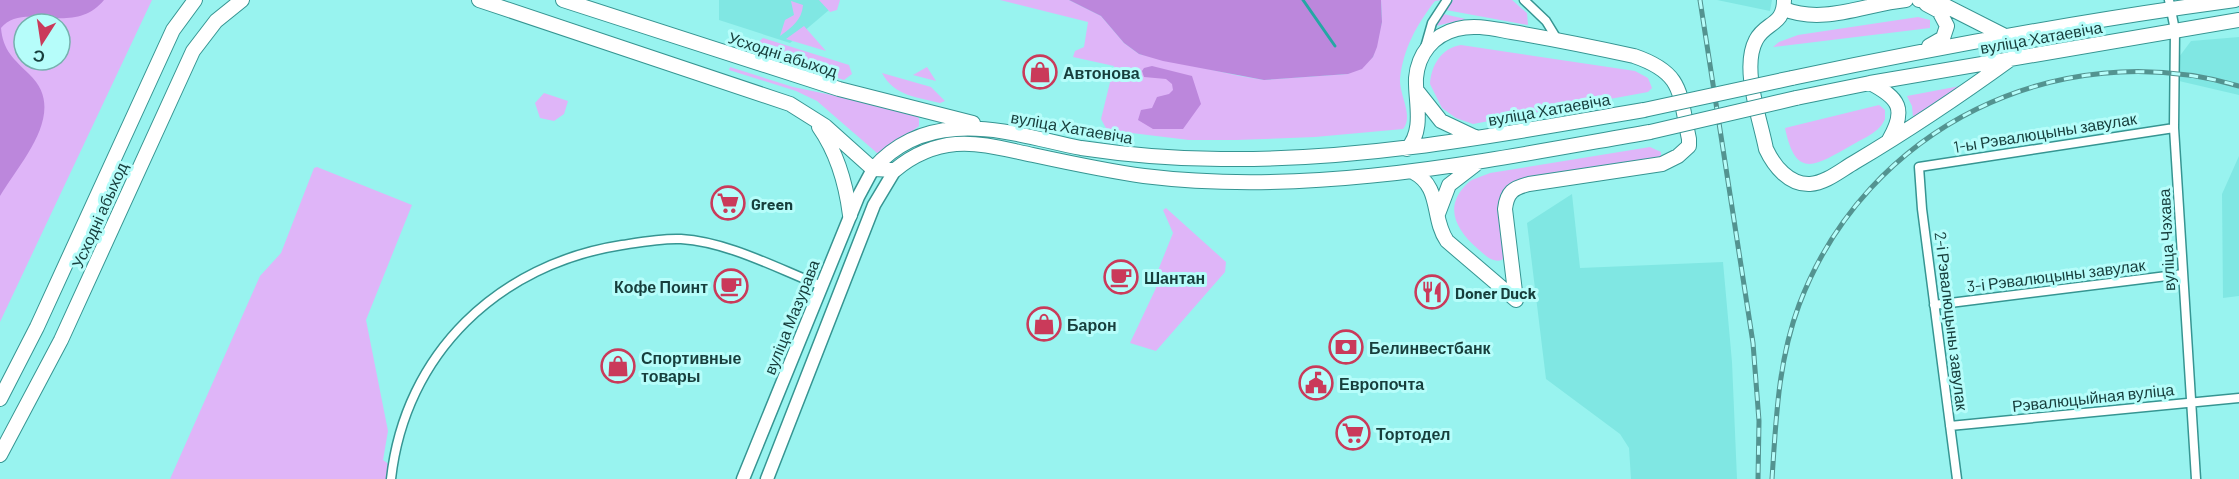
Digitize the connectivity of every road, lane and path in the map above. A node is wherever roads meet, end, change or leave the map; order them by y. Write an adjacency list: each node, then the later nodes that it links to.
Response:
1 (195, 0): 41 (main road, Усходні абыход)
2 (242, 0): 44 (main road, Усходні абыход)
3 (479, 0): 20 (main road)
4 (563, 0): 16 (main road, Усходні абыход)
5 (1447, 0): 18 (street)
6 (1524, 0): 15 (street)
7 (1906, 0): 11 (main road)
8 (1917, 0): 14 (main road); 17 (main road)
9 (2235, 0): 10 (main road, вуліца Хатаевіча)
10 (2169, 4): 13 (street, вуліца Чэхава); 14 (main road, вуліца Хатаевіча)
11 (1784, 5): 27 (main road)
12 (2239, 20): 13 (main road, вуліца Хатаевіча)
13 (2175, 30): 19 (main road, вуліца Хатаевіча); 24 (street, вуліца Чэхава)
14 (2003, 35): 17 (main road, вуліца Хатаевіча)
15 (1557, 39): 18 (main road); 34 (main road)
16 (705, 47): 20 (main road); 25 (main road, Усходні абыход)
17 (1920, 51): 26 (main road, вуліца Хатаевіча, bridge)
18 (1423, 53): 22 (main road)
19 (2012, 58): 21 (main road, вуліца Хатаевіча); 27 (main road)
20 (698, 72): 23 (main road)
21 (1870, 83): 27 (main road); 29 (main road, вуліца Хатаевіча, bridge)
22 (1416, 89): 26 (main road); 28 (main road)
23 (811, 116): 31 (main road); 35 (main road)
24 (2174, 128): 30 (street, 1-ы Рэвалюцыны завулак); 36 (street, вуліца Чэхава)
25 (996, 130): 28 (main road, вуліца Хатаевіча); 31 (main road, вуліца Хатаевіча)
26 (1479, 138): 28 (main road, вуліца Хатаевіча)
27 (1888, 142)
28 (1407, 148)
29 (1483, 160): 33 (main road, вуліца Хатаевіча); 34 (main road)
30 (1920, 166): 39 (street, 2-і Рэвалюцыны завулак)
31 (873, 169): 32 (main road); 35 (main road, вуліца Мазурава)
32 (895, 170): 33 (main road, вуліца Хатаевіча); 38 (main road)
33 (1413, 172): 34 (main road)
34 (1438, 214)
35 (850, 215): 37 (main road, вуліца Мазурава)
36 (2182, 274): 39 (street, 3-і Рэвалюцыны завулак); 42 (street, вуліца Чэхава)
37 (822, 286): 38 (main road); 45 (street); 46 (main road, вуліца Мазурава)
38 (840, 294): 47 (main road)
39 (1934, 305): 43 (street, 2-і Рэвалюцыны завулак)
40 (2239, 398): 42 (street, Рэвалюцыйная вуліца)
41 (0, 399)
42 (2191, 402): 43 (street, Рэвалюцыйная вуліца); 49 (street, вуліца Чэхава)
43 (1950, 426): 48 (street, 2-і Рэвалюцыны завулак)
44 (0, 455)
45 (391, 479)
46 (743, 479)
47 (767, 479)
48 (1957, 479)
49 (2196, 479)

